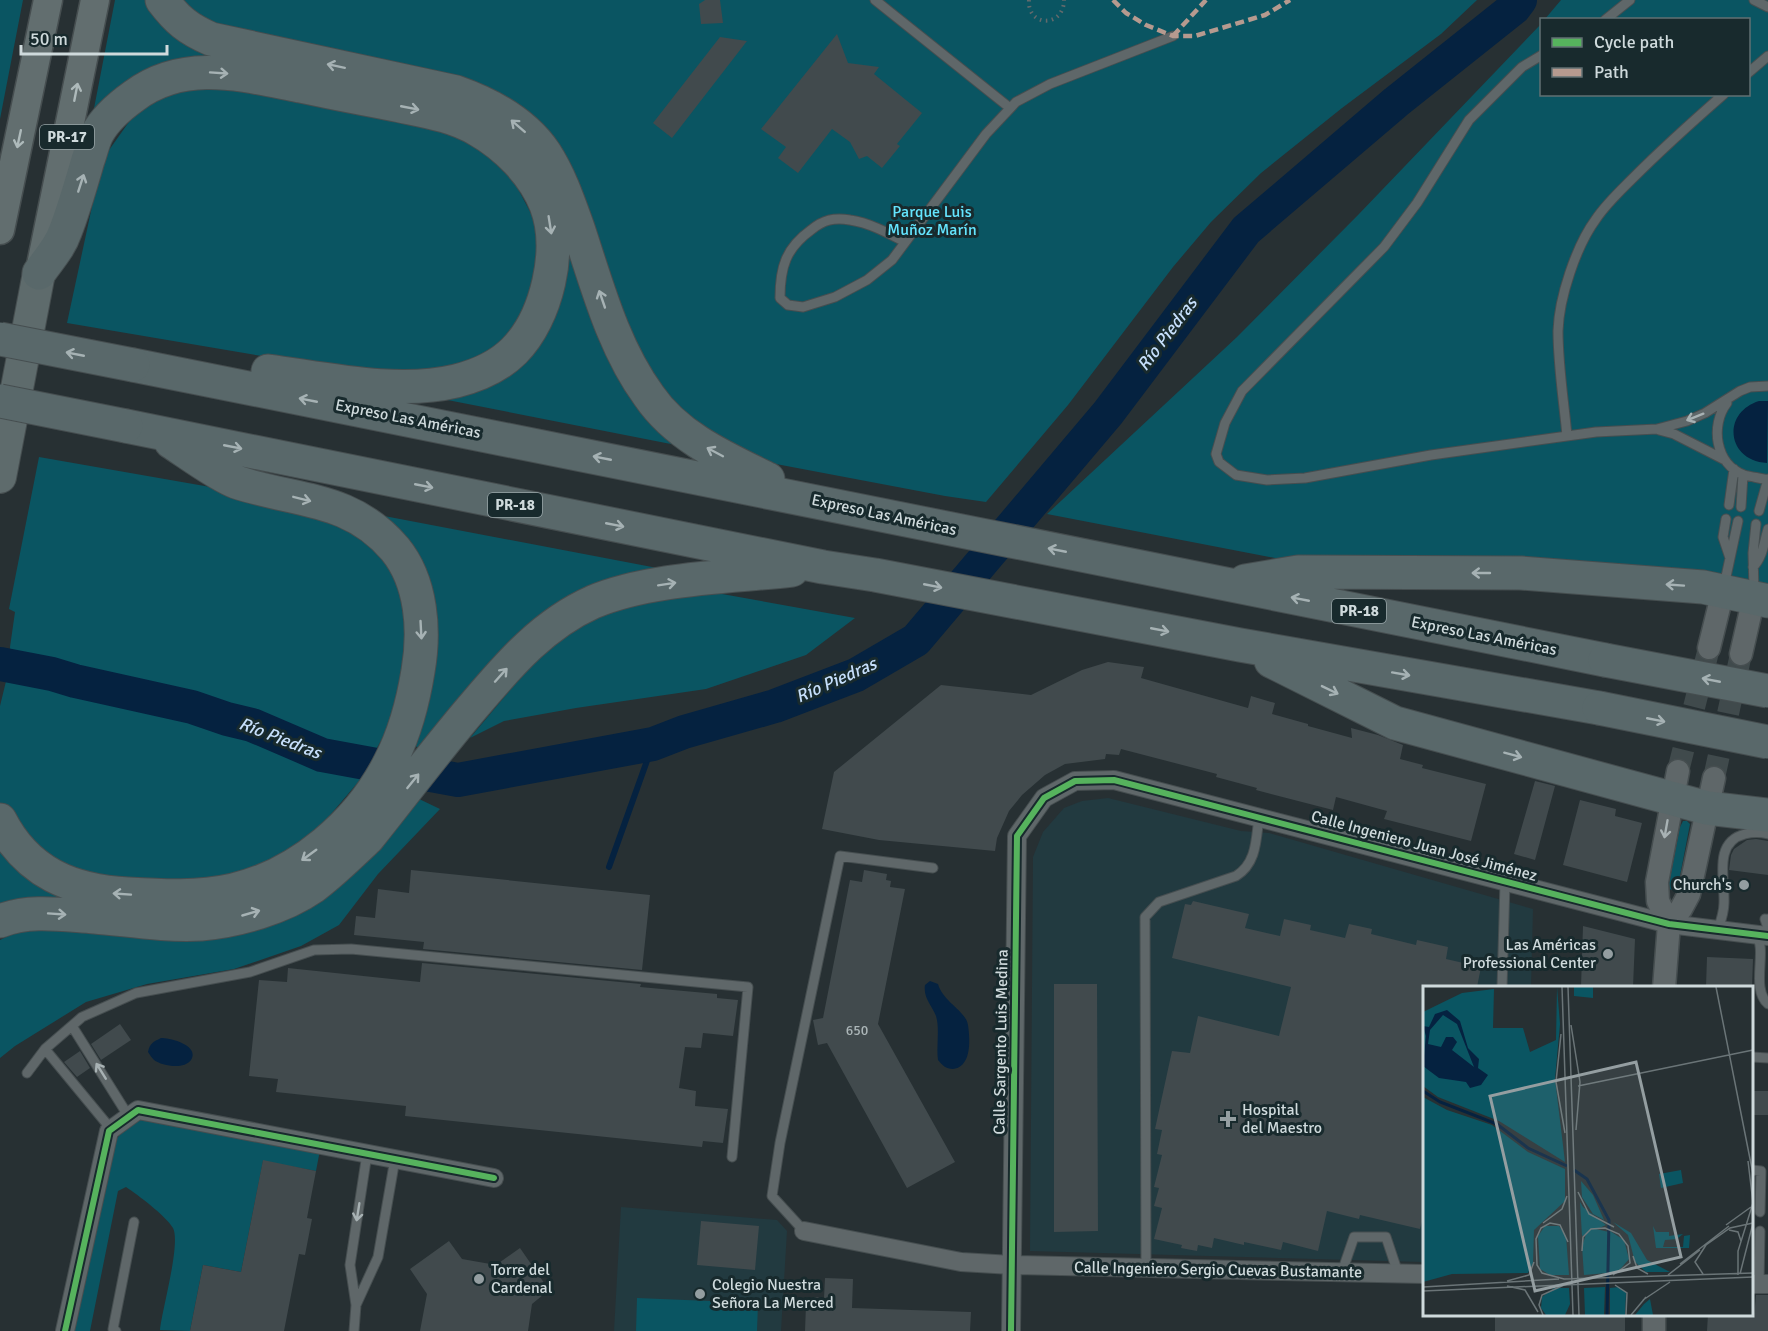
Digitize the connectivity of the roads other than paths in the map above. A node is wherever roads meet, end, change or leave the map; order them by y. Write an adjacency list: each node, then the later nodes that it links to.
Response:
1 (48, 0): 15 (main road, PR-17, one-way to 15)
2 (95, 0): 17 (main road, PR-17, one-way to 2)
3 (162, 0): 31 (highway, one-way to 3)
4 (875, 0): 14 (lane)
5 (1630, 0): 8 (lane)
6 (1754, 0): 7 (lane)
7 (1768, 7)
8 (1608, 18)
9 (1173, 36): 14 (lane)
10 (1540, 56): 25 (lane)
11 (1768, 56): 12 (lane)
12 (1750, 72)
13 (1722, 96): 25 (lane)
14 (1010, 108): 16 (lane)
15 (0, 230)
16 (905, 242): 16 (lane)
17 (39, 273): 19 (highway, one-way to 19); 29 (highway, PR-17)
18 (1, 340): 19 (highway, Expreso Las Américas / PR-18, one-way to 18, bridge)
19 (147, 367): 31 (highway, Expreso Las Américas / PR-18, one-way to 19)
20 (1768, 386): 21 (lane)
21 (1731, 399): 24 (lane, one-way to 24); 26 (lane)
22 (0, 401): 23 (highway, PR-18, bridge)
23 (141, 429): 41 (highway, PR-18, one-way to 41); 55 (highway, one-way to 55)
24 (1657, 429): 25 (lane); 26 (lane)
25 (1567, 436)
26 (1726, 460): 27 (lane)
27 (1734, 469): 28 (lane); 32 (lane)
28 (1743, 475): 30 (lane); 33 (lane)
29 (0, 477)
30 (1768, 480): 34 (lane)
31 (804, 498): 42 (highway, Expreso Las Américas / PR-18, one-way to 31)
32 (1729, 505)
33 (1741, 507)
34 (1759, 511)
35 (1726, 519): 40 (lane)
36 (1738, 521): 40 (lane)
37 (1756, 524): 39 (lane)
38 (1768, 529): 43 (lane)
39 (1753, 553): 40 (lane); 43 (lane)
40 (1731, 554): 43 (lane)
41 (823, 567): 44 (highway, PR-18, one-way to 44); 55 (highway, one-way to 41)
42 (1226, 584): 43 (highway, one-way to 42); 47 (highway, Expreso Las Américas / PR-18, one-way to 42, bridge)
43 (1749, 589): 45 (street); 46 (street)
44 (1240, 645): 48 (highway, PR-18, one-way to 48, bridge); 50 (highway, one-way to 50)
45 (1709, 648)
46 (1741, 654)
47 (1768, 691)
48 (1768, 742)
49 (1075, 781): 53 (street, Calle Ingeniero Juan José Jiménez); 85 (street, Calle Sargento Luis Medina)
50 (1675, 785): 51 (highway); 61 (street, one-way to 61)
51 (1710, 793): 52 (highway); 61 (street)
52 (1768, 815)
53 (1259, 817): 58 (street, Calle Ingeniero Juan José Jiménez); 86 (lane)
54 (0, 820): 55 (highway, one-way to 54)
55 (365, 821): 60 (highway, one-way to 55)
56 (1768, 834): 62 (lane)
57 (933, 868): 82 (lane)
58 (1505, 882): 61 (street, Calle Ingeniero Juan José Jiménez); 64 (lane)
59 (1768, 919): 63 (lane)
60 (0, 921)
61 (1669, 924): 62 (street, Calle Ingeniero Juan José Jiménez); 65 (street)
62 (1718, 930): 63 (street, Calle Ingeniero Juan José Jiménez)
63 (1763, 932): 66 (lane)
64 (1502, 986)
65 (1664, 986)
66 (1768, 1004)
67 (72, 1026): 68 (lane); 72 (lane, one-way to 67); 75 (lane)
68 (45, 1049): 71 (lane); 73 (lane)
69 (1753, 1057): 70 (lane)
70 (1768, 1058)
71 (27, 1073)
72 (129, 1117): 73 (street); 74 (street)
73 (111, 1129): 93 (street)
74 (367, 1154): 76 (street); 91 (lane, one-way to 91)
75 (732, 1157)
76 (395, 1159): 78 (street); 91 (lane)
77 (1753, 1170): 79 (lane)
78 (494, 1178)
79 (1756, 1196): 80 (lane)
80 (1760, 1212)
81 (134, 1222): 92 (lane)
82 (804, 1231): 85 (street, Calle Ingeniero Sergio Cuevas Bustamante)
83 (1757, 1236): 84 (lane)
84 (1756, 1264): 90 (lane)
85 (1012, 1265): 86 (street, Calle Ingeniero Sergio Cuevas Bustamante); 95 (street, Calle Sargento Luis Medina)
86 (1146, 1268): 87 (street, Calle Ingeniero Sergio Cuevas Bustamante)
87 (1342, 1272): 88 (street, Calle Ingeniero Sergio Cuevas Bustamante); 88 (lane)
88 (1398, 1274): 89 (street, Calle Ingeniero Sergio Cuevas Bustamante)
89 (1423, 1274)
90 (1759, 1284)
91 (356, 1305): 94 (lane)
92 (114, 1330)
93 (65, 1331)
94 (354, 1331)
95 (1011, 1331)

